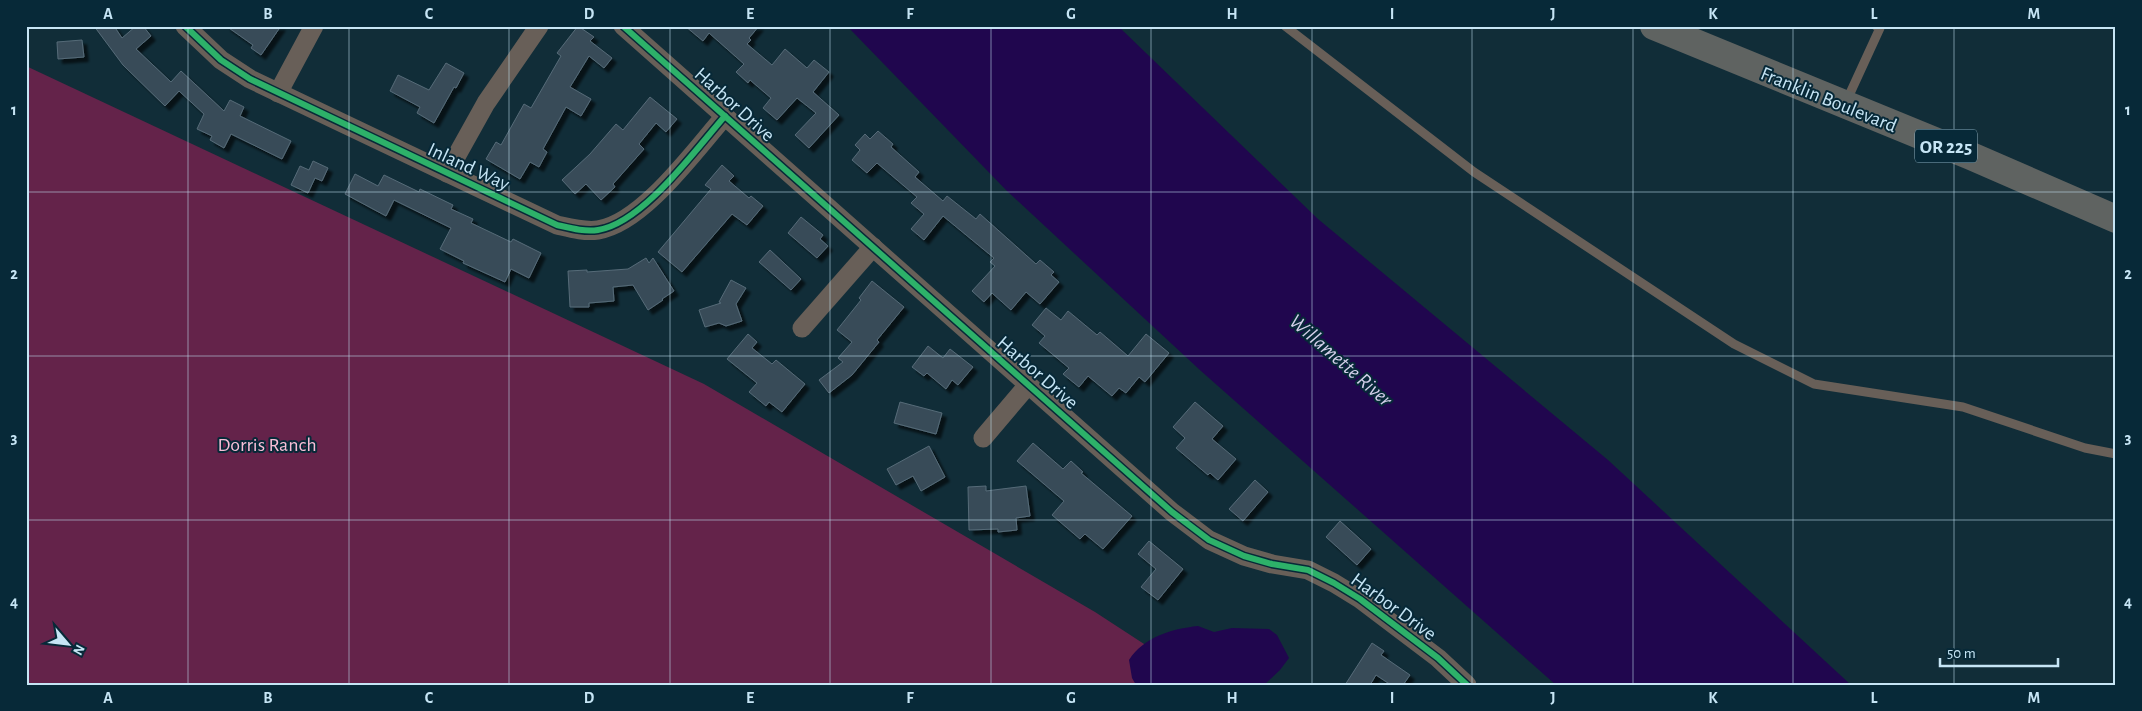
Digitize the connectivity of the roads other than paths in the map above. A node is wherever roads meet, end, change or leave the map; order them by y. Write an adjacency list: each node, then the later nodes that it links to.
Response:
1 (185, 26): 8 (street, Inland Way)
2 (314, 26): 8 (street)
3 (539, 26): 11 (street)
4 (623, 26): 10 (street, Harbor Drive)
5 (1285, 26): 17 (lane)
6 (1654, 26): 9 (main road, Franklin Boulevard / OR 225)
7 (1876, 26): 9 (lane)
8 (278, 93): 11 (street, Inland Way)
9 (1844, 105): 12 (main road, Franklin Boulevard / OR 225)
10 (725, 116): 11 (street, Inland Way); 13 (street, Harbor Drive)
11 (447, 174)
12 (2116, 218)
13 (872, 247): 14 (street); 15 (street, Harbor Drive)
14 (802, 328)
15 (1028, 385): 16 (street, Harbor Drive); 18 (street, Harbor Drive)
16 (983, 438)
17 (2116, 454)
18 (1467, 685)

